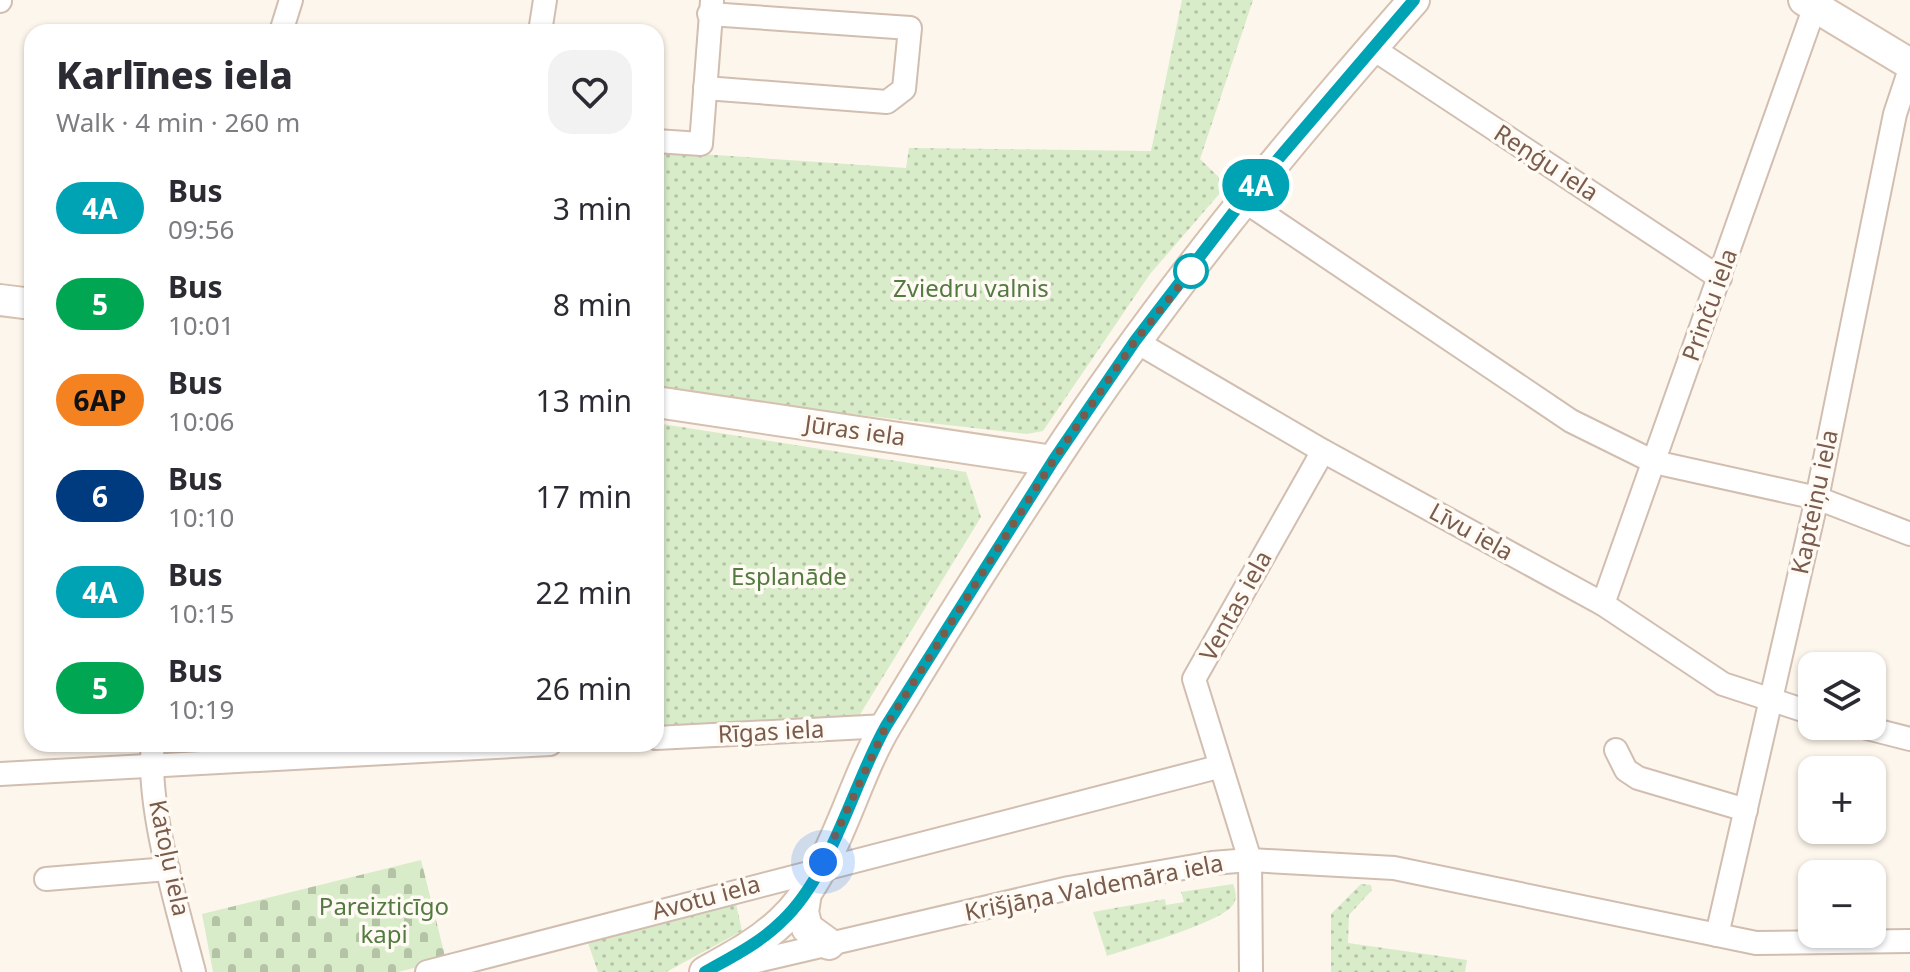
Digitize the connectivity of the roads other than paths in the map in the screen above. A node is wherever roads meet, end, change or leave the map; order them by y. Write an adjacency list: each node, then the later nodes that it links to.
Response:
1 (291, 0): 7 (street)
2 (529, 0): 8 (street)
3 (545, 0): 9 (street)
4 (1414, 0): 10 (street)
5 (1810, 3): 11 (street); 15 (street, Prinču iela)
6 (711, 7): 12 (street); 12 (street)
7 (284, 24)
8 (526, 24)
9 (541, 24)
10 (1372, 48): 14 (street); 15 (street, Reņģu iela)
11 (1910, 67): 23 (street, Kapteiņu iela)
12 (705, 88): 13 (street)
13 (664, 142)
14 (1243, 200): 18 (street); 22 (street)
15 (1720, 278): 22 (street, Prinču iela)
16 (0, 300): 17 (street)
17 (24, 303)
18 (1135, 341): 20 (street, Līvu iela); 21 (street)
19 (664, 403): 21 (street, Jūras iela)
20 (1323, 451): 25 (street, Līvu iela); 35 (street, Ventas iela)
21 (1053, 461): 28 (street)
22 (1654, 462): 23 (street); 25 (street, Prinču iela)
23 (1817, 498): 24 (street); 26 (street, Kapteiņu iela)
24 (1910, 534)
25 (1603, 604): 26 (street, Līvu iela)
26 (1771, 700): 27 (street, Līvu iela); 37 (street, Kapteiņu iela)
27 (1798, 709)
28 (886, 726): 30 (street, Rīgas iela); 41 (street)
29 (1886, 733): 31 (street)
30 (664, 738)
31 (1910, 739)
32 (1616, 750): 37 (street)
33 (261, 752): 34 (street)
34 (152, 755): 36 (street); 39 (street, Katoļu iela)
35 (1218, 767): 38 (street, Ventas iela); 41 (street, Avotu iela)
36 (0, 774)
37 (1746, 810): 42 (street, Kapteiņu iela)
38 (1250, 860): 42 (street, Krišjāņa Valdemāra iela); 44 (street, Krišjāņa Valdemāra iela); 48 (street, Ventas iela)
39 (168, 869): 40 (street); 45 (street, Katoļu iela)
40 (46, 879)
41 (813, 881): 44 (street); 46 (street, Avotu iela); 47 (street)
42 (1717, 935): 43 (street, Krišjāņa Valdemāra iela)
43 (1910, 941)
44 (829, 944): 47 (street, Krišjāņa Valdemāra iela)
45 (194, 972)
46 (427, 972)
47 (707, 972)
48 (1251, 972)

